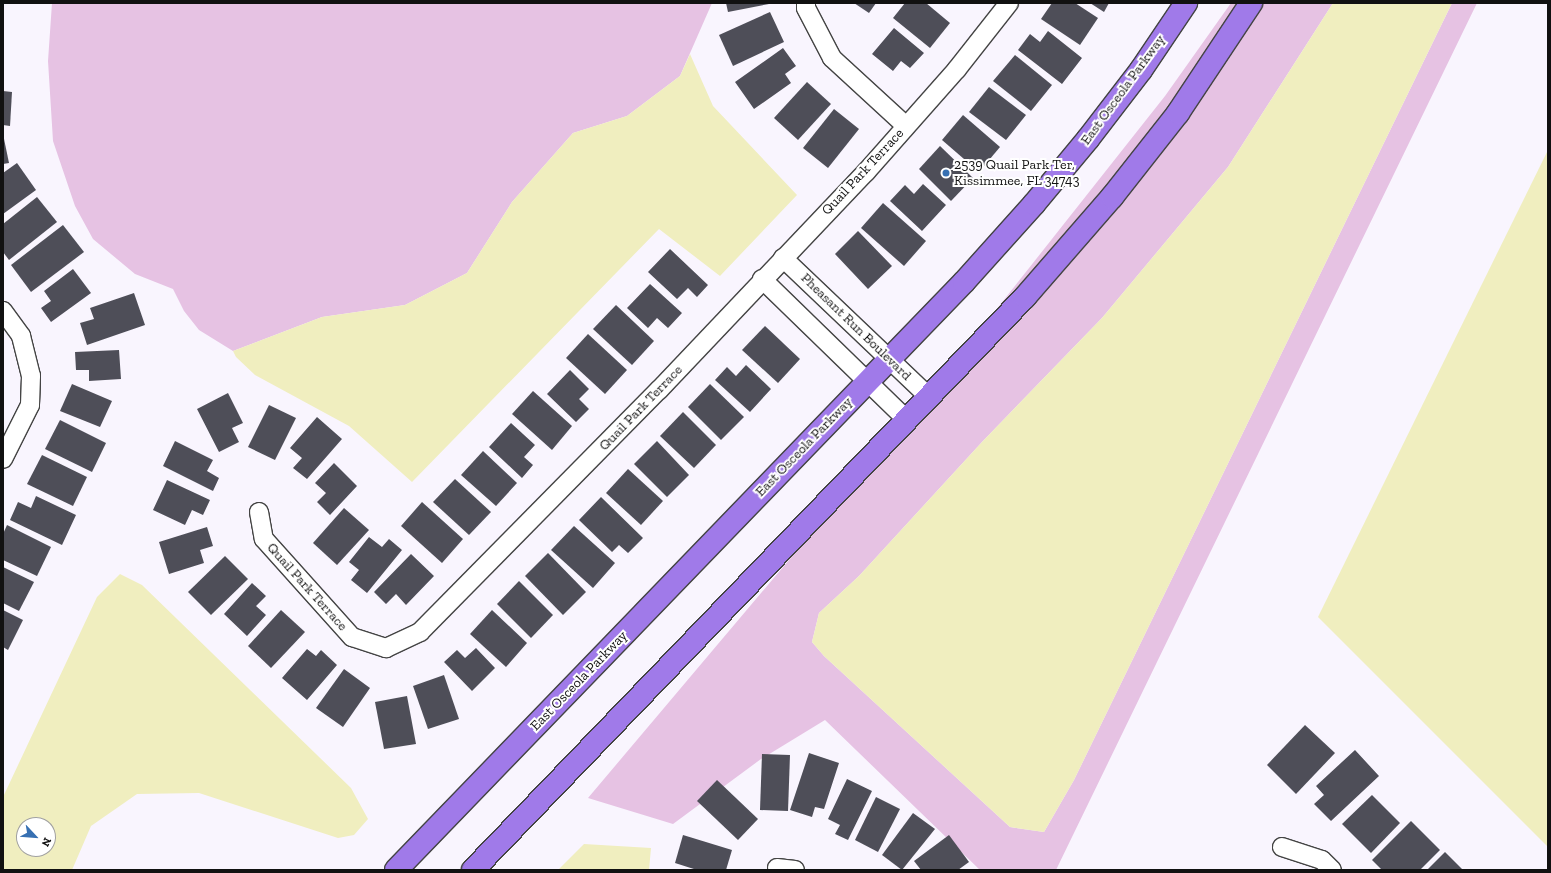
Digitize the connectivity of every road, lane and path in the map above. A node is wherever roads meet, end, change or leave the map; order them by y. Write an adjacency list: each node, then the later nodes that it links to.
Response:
1 (806, 3): 5 (street)
2 (1009, 3): 5 (street, Quail Park Terrace)
3 (1186, 3): 9 (main road, East Osceola Parkway)
4 (1251, 3): 11 (main road)
5 (906, 126): 6 (street, Quail Park Terrace)
6 (783, 258): 7 (street, Quail Park Terrace); 9 (street, Pheasant Run Boulevard)
7 (762, 279): 10 (street); 14 (street, Quail Park Terrace)
8 (3, 312): 13 (street)
9 (889, 359): 10 (main road, East Osceola Parkway); 11 (street, Pheasant Run Boulevard)
10 (867, 382): 12 (street); 17 (main road, East Osceola Parkway)
11 (929, 397): 12 (main road)
12 (906, 419): 18 (main road)
13 (3, 459)
14 (259, 512)
15 (1282, 847): 20 (street)
16 (777, 868): 19 (street)
17 (396, 870)
18 (473, 870)
19 (795, 870)
20 (1332, 870)

